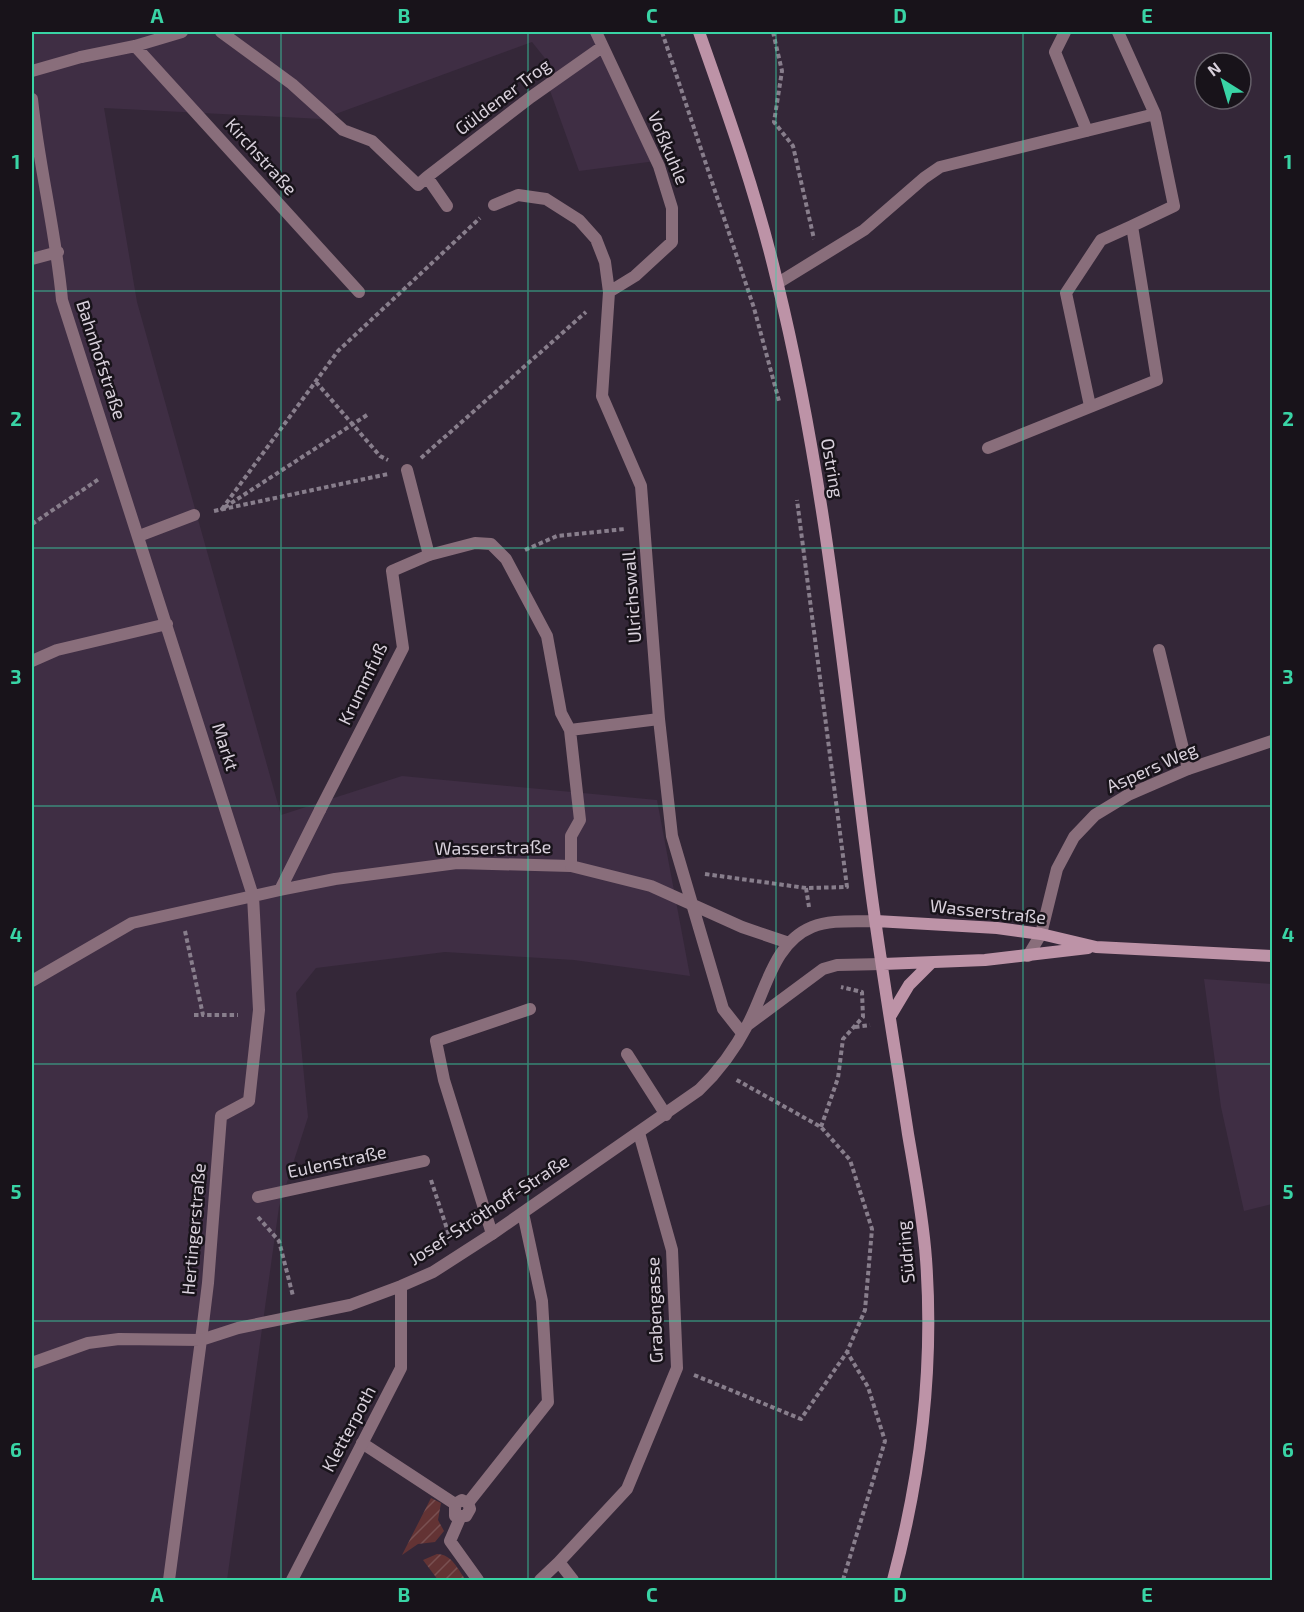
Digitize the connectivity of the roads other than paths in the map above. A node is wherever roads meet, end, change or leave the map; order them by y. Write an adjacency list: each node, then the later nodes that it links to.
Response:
1 (176, 32): 7 (street)
2 (221, 32): 13 (street)
3 (596, 32): 8 (street, Voßkuhle)
4 (699, 32): 19 (main road, Ostring)
5 (1065, 32): 12 (street)
6 (1118, 32): 11 (street)
7 (135, 46): 9 (street); 20 (street, Kirchstraße)
8 (602, 47): 13 (street, Güldener Trog); 21 (street, Voßkuhle)
9 (32, 71)
10 (32, 99): 17 (street, Bahnhofstraße)
11 (1155, 114): 12 (street); 16 (street)
12 (1087, 130): 19 (street)
13 (427, 177): 15 (street)
14 (494, 205): 21 (street, Ulrichswall)
15 (447, 206)
16 (1132, 226): 22 (street); 22 (street)
17 (58, 252): 18 (street); 26 (street, Bahnhofstraße)
18 (32, 259)
19 (778, 283): 39 (main road, Ostring)
20 (359, 292)
21 (609, 292): 31 (street, Ulrichswall)
22 (1090, 406): 23 (street)
23 (988, 448)
24 (407, 470): 27 (street)
25 (194, 515): 26 (street)
26 (139, 536): 28 (street, Bahnhofstraße)
27 (429, 555): 32 (street, Krummfuß); 36 (street, Krummfuß)
28 (167, 624): 30 (street); 37 (street, Markt)
29 (1159, 651): 34 (street)
30 (32, 661)
31 (659, 719): 32 (street); 38 (street, Ulrichswall)
32 (570, 730): 35 (street, Krummfuß)
33 (1272, 741): 34 (street, Aspers Weg)
34 (1188, 769): 40 (street, Aspers Weg)
35 (572, 866): 36 (street, Wasserstraße); 38 (street, Wasserstraße)
36 (279, 890): 37 (street, Wasserstraße)
37 (253, 896): 47 (street); 59 (street, Hertingerstraße)
38 (693, 905): 41 (street, Wasserstraße); 50 (street)
39 (876, 921): 40 (main road, Wasserstraße); 41 (street, Josef-Ströthoff-Straße); 46 (main road, Südring)
40 (1041, 934): 42 (main road, Wasserstraße); 43 (street, Aspers Weg)
41 (789, 943): 50 (street, Josef-Ströthoff-Straße)
42 (1096, 947): 43 (main road, Wasserstraße); 44 (main road, Wasserstraße)
43 (1028, 956): 45 (main road, Wasserstraße)
44 (1272, 956)
45 (931, 963): 46 (main road, Wasserstraße); 49 (main road)
46 (883, 964): 49 (main road, Südring); 50 (street, Josef-Ströthoff-Straße)
47 (32, 981)
48 (530, 1009): 57 (street)
49 (891, 1015): 69 (main road, Südring)
50 (745, 1029): 52 (street, Josef-Ströthoff-Straße)
51 (627, 1054): 52 (street)
52 (666, 1115): 53 (street, Josef-Ströthoff-Straße)
53 (639, 1133): 56 (street, Josef-Ströthoff-Straße); 63 (street, Grabengasse)
54 (424, 1161): 55 (street, Eulenstraße)
55 (258, 1197)
56 (523, 1213): 57 (street, Josef-Ströthoff-Straße); 62 (street)
57 (492, 1234): 58 (street, Josef-Ströthoff-Straße)
58 (401, 1286): 59 (street, Josef-Ströthoff-Straße); 61 (street, Kletterpoth)
59 (201, 1340): 60 (street, Josef-Ströthoff-Straße); 64 (street, Hertingerstraße)
60 (32, 1363)
61 (362, 1443): 62 (street); 65 (street, Kletterpoth)
62 (462, 1504): 66 (street)
63 (559, 1562): 67 (street, Grabengasse); 68 (street)
64 (169, 1581)
65 (292, 1581)
66 (478, 1581)
67 (540, 1581)
68 (573, 1581)
69 (892, 1581)

